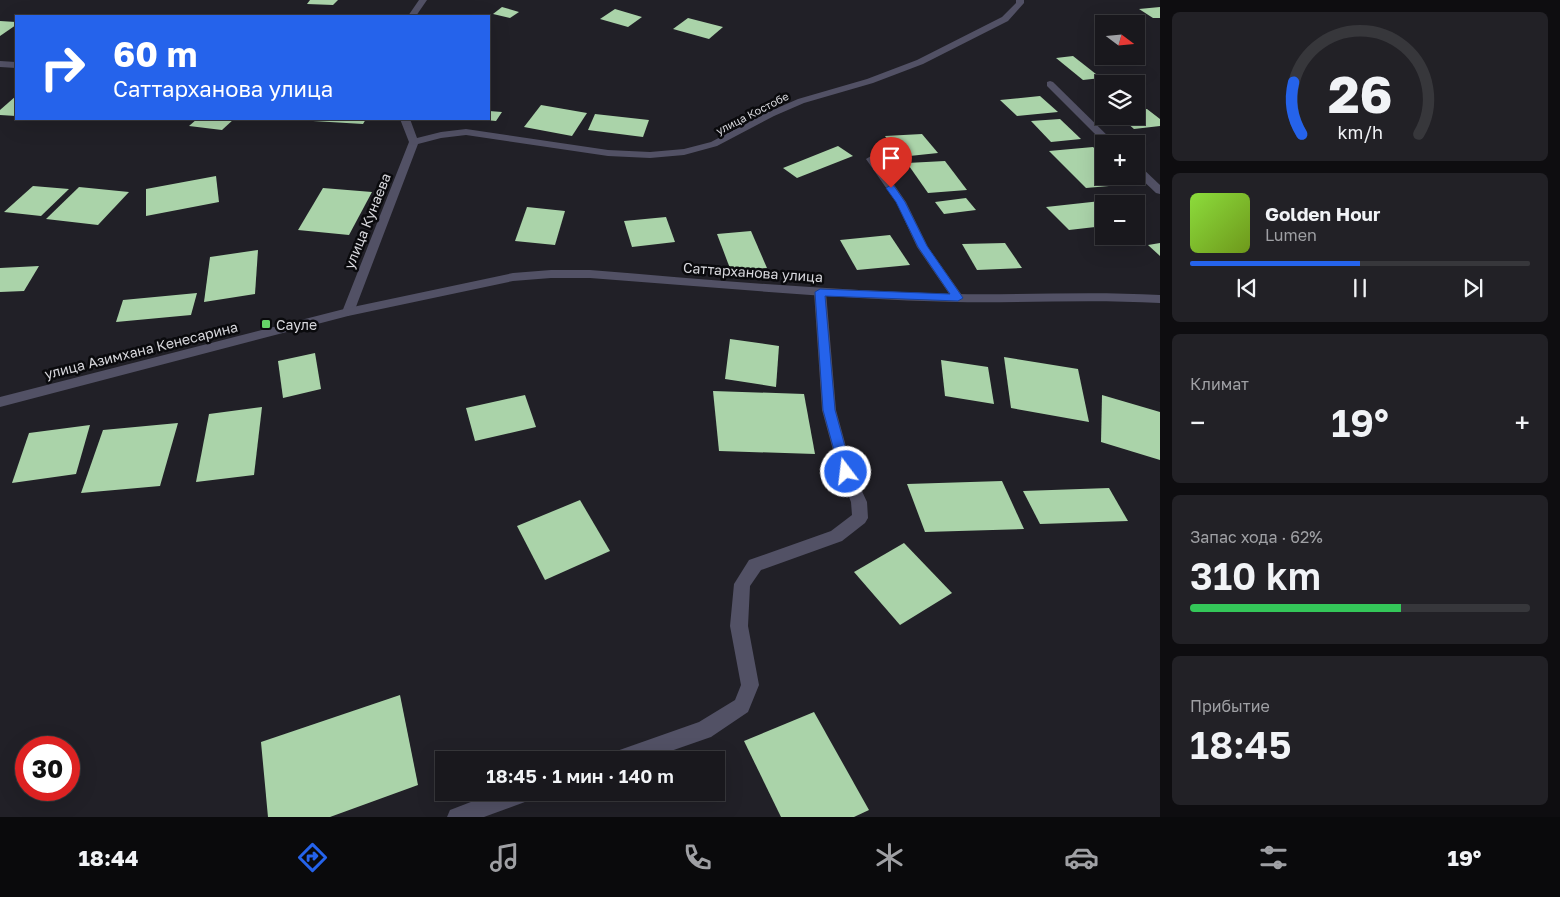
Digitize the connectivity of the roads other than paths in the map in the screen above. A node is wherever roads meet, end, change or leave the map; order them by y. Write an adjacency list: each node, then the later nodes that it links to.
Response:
1 (423, 0): 3 (street)
2 (1020, 0): 9 (street, улица Костобе)
3 (413, 15)
4 (0, 64): 5 (street)
5 (15, 65)
6 (1050, 84): 8 (street)
7 (405, 120): 9 (street)
8 (1102, 135)
9 (414, 142): 16 (street, улица Кунаева)
10 (871, 159): 14 (street)
11 (1145, 177): 12 (street)
12 (1160, 191)
13 (820, 292): 14 (street, Саттарханова улица); 16 (street, Саттарханова улица); 18 (street)
14 (958, 298): 15 (street, Саттарханова улица)
15 (1160, 299)
16 (348, 312): 17 (street, улица Азимхана Кенесарина)
17 (0, 402)
18 (644, 751)
19 (501, 801): 20 (street)
20 (457, 817)

